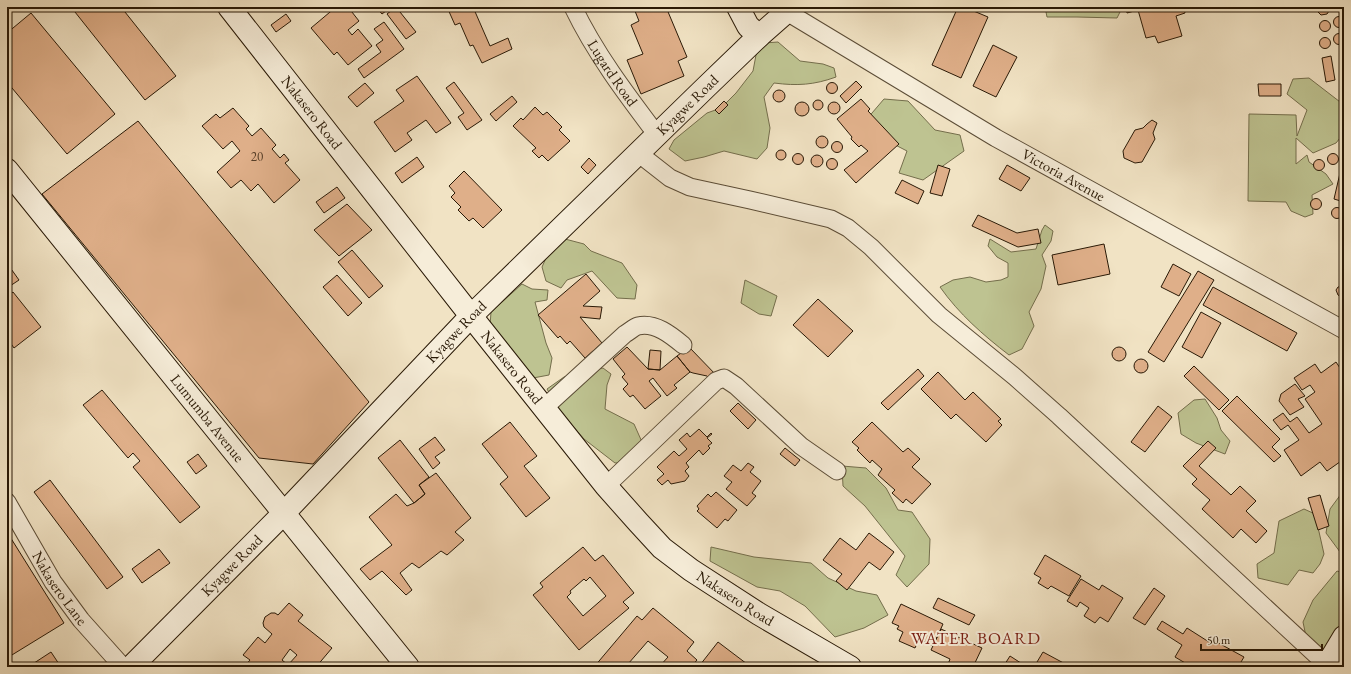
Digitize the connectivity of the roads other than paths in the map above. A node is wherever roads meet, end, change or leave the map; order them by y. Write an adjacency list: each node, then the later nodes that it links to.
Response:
1 (229, 7): 9 (street, Nakasero Road)
2 (573, 7): 6 (street, Lugard Road)
3 (738, 7): 5 (street)
4 (789, 9): 5 (street, Kyagwe Road); 10 (street, Victoria Avenue)
5 (760, 36): 6 (street, Kyagwe Road)
6 (657, 135): 7 (street, Kyagwe Road)
7 (638, 153): 9 (street, Kyagwe Road); 18 (street)
8 (7, 170): 16 (street, Lumumba Avenue)
9 (470, 316): 12 (street, Nakasero Road); 16 (street, Kyagwe Road)
10 (1344, 330)
11 (683, 345): 12 (street)
12 (544, 408): 14 (street, Nakasero Road)
13 (837, 471): 14 (street)
14 (606, 486): 22 (street, Nakasero Road)
15 (7, 502): 19 (street, Nakasero Lane)
16 (284, 513): 20 (street, Kyagwe Road); 21 (street, Lumumba Avenue)
17 (1344, 637): 18 (street)
18 (1326, 666)
19 (123, 667)
20 (131, 667)
21 (408, 667)
22 (850, 667)

